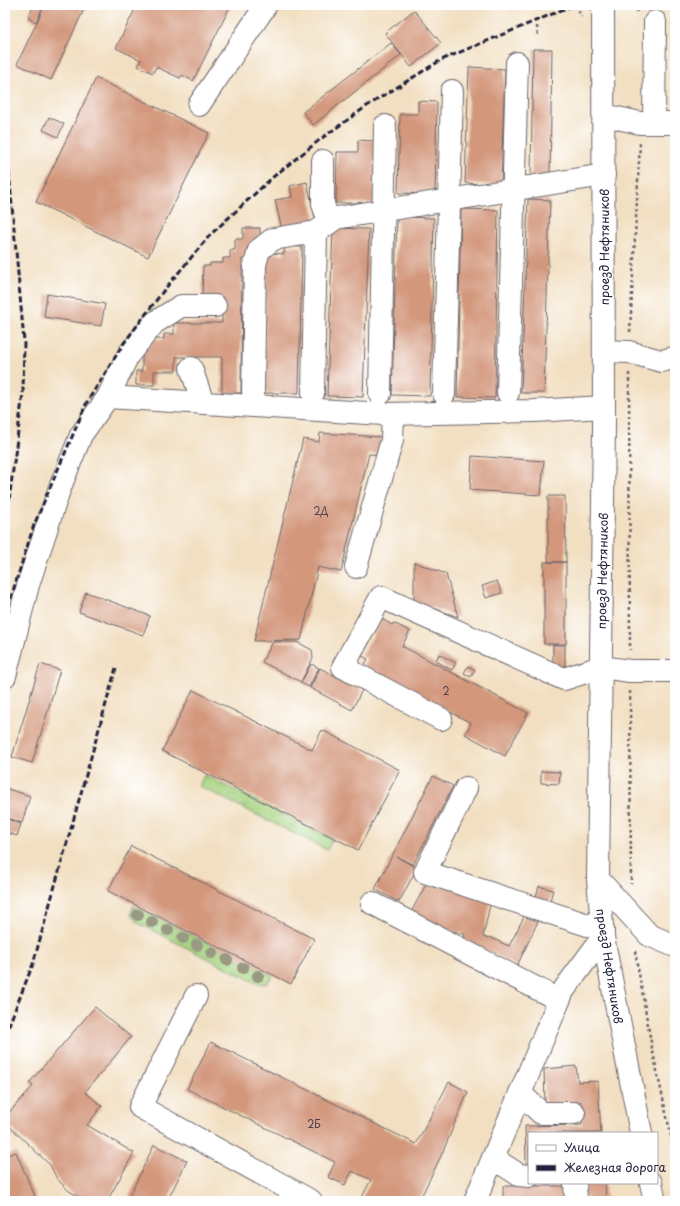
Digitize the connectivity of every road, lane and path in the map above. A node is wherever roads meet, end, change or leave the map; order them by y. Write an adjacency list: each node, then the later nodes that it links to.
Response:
1 (266, 5): 9 (street)
2 (603, 5): 10 (street, проезд Нефтяников)
3 (637, 5): 4 (path)
4 (646, 18): 11 (street)
5 (537, 26): 6 (path)
6 (538, 37)
7 (517, 63): 15 (street)
8 (452, 91): 16 (street)
9 (199, 105)
10 (604, 115): 11 (street); 14 (street, проезд Нефтяников)
11 (656, 123): 21 (path)
12 (385, 126): 17 (street)
13 (323, 161): 18 (street)
14 (604, 175): 15 (street); 20 (street, проезд Нефтяников)
15 (514, 190): 16 (street); 26 (street)
16 (449, 201): 17 (street); 28 (street)
17 (384, 210): 18 (street); 27 (street)
18 (323, 227): 24 (street); 25 (street)
19 (215, 306): 29 (street)
20 (604, 351): 21 (street); 31 (street, проезд Нефтяников)
21 (629, 352): 22 (street); 35 (path)
22 (675, 358)
23 (191, 368): 30 (street)
24 (253, 392)
25 (313, 393)
26 (508, 393)
27 (380, 394)
28 (444, 394)
29 (108, 397): 30 (street); 37 (street)
30 (203, 403): 32 (street)
31 (604, 407): 32 (street); 34 (street, проезд Нефтяников)
32 (393, 414): 33 (street)
33 (356, 567)
34 (601, 667): 35 (street); 38 (street); 40 (street, проезд Нефтяников)
35 (630, 671): 36 (street); 42 (path)
36 (675, 671)
37 (5, 676)
38 (441, 719)
39 (466, 788): 43 (street)
40 (598, 879): 42 (street); 43 (street, проезд Нефтяников)
41 (372, 903): 47 (street)
42 (631, 916): 45 (street)
43 (603, 933): 47 (street); 50 (street, проезд Нефтяников)
44 (635, 946): 51 (path)
45 (675, 946)
46 (196, 996): 56 (street)
47 (559, 1000): 48 (street)
48 (520, 1093): 49 (street); 52 (street)
49 (574, 1113)
50 (641, 1132)
51 (675, 1154)
52 (493, 1158): 53 (street); 57 (street)
53 (528, 1176)
54 (575, 1184): 58 (street)
55 (651, 1184): 59 (street)
56 (311, 1201)
57 (475, 1201)
58 (576, 1201)
59 (655, 1201)

